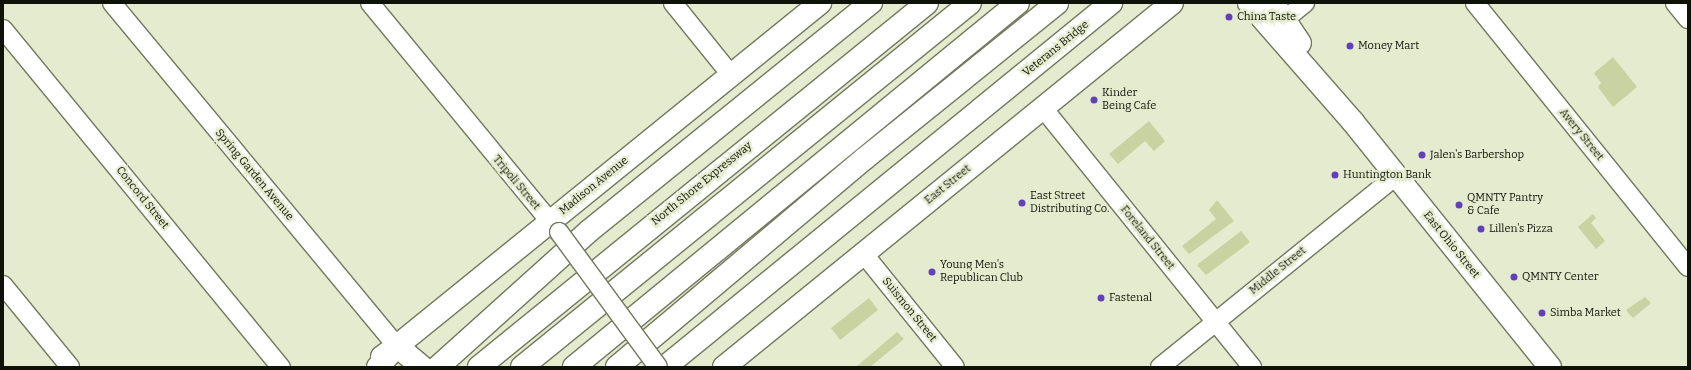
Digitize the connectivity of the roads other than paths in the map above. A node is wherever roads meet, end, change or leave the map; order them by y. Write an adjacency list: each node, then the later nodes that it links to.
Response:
1 (112, 3): 28 (street, Spring Garden Avenue)
2 (370, 3): 23 (street, Tripoli Street)
3 (673, 3): 19 (street)
4 (820, 3): 19 (main road, Madison Avenue)
5 (871, 3): 34 (main road)
6 (927, 3): 35 (main road, North Shore Expressway)
7 (970, 3): 36 (main road)
8 (1018, 3): 37 (main road)
9 (1057, 3): 38 (main road)
10 (1111, 3): 40 (main road, Veterans Bridge)
11 (1172, 3): 20 (main road, East Street)
12 (1249, 3): 21 (main road, East Ohio Street)
13 (1305, 3): 16 (street)
14 (1475, 3): 25 (street, Avery Street)
15 (1675, 3): 17 (street)
16 (1278, 12): 21 (main road, East Ohio Street)
17 (1688, 19)
18 (3, 28): 31 (street, Concord Street)
19 (731, 75): 23 (main road, Madison Avenue)
20 (1042, 108): 24 (main road, East Street); 27 (street, Foreland Street)
21 (1353, 122): 22 (main road, East Ohio Street)
22 (1396, 176): 27 (street, Middle Street); 45 (main road, East Ohio Street)
23 (554, 227): 28 (main road, Madison Avenue); 39 (street, Tripoli Street, bridge)
24 (863, 254): 41 (main road, East Street); 42 (street, Suismon Street)
25 (1688, 267)
26 (3, 285): 30 (street)
27 (1216, 322): 43 (street, Middle Street); 44 (street, Foreland Street)
28 (397, 346): 29 (main road); 32 (main road, Madison Avenue); 33 (main road)
29 (418, 364)
30 (70, 367)
31 (281, 367)
32 (368, 367)
33 (378, 367)
34 (438, 367)
35 (479, 367)
36 (522, 367)
37 (574, 367)
38 (617, 367)
39 (658, 367)
40 (665, 367)
41 (724, 367)
42 (955, 367)
43 (1160, 367)
44 (1252, 367)
45 (1550, 367)

